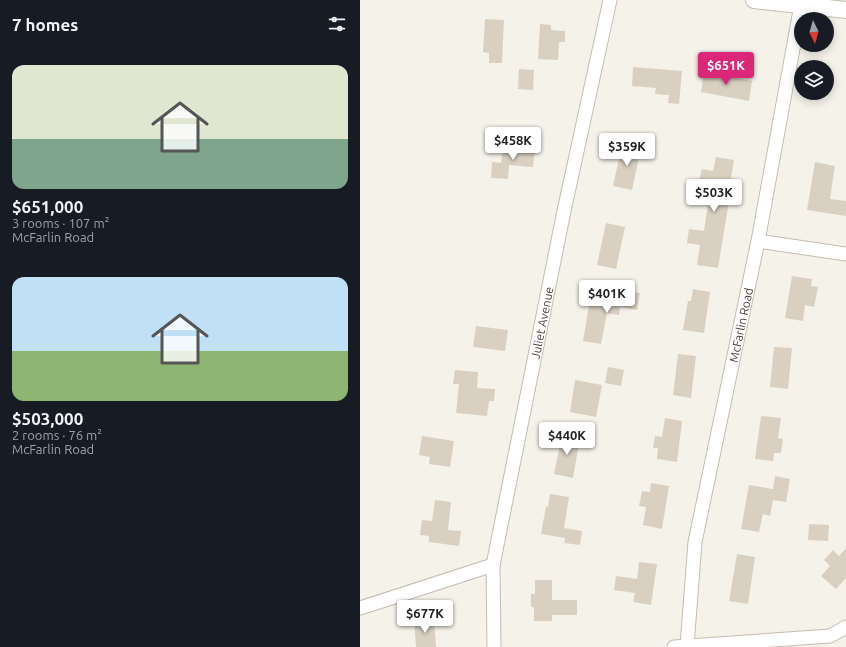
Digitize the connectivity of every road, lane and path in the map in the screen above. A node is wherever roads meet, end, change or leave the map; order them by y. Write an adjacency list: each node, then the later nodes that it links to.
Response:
1 (610, 0): 7 (street, Juliet Avenue)
2 (754, 0): 3 (street)
3 (801, 5): 4 (street); 5 (street, McFarlin Road)
4 (846, 10)
5 (758, 241): 6 (street); 10 (street, McFarlin Road)
6 (846, 254)
7 (492, 565): 8 (street); 11 (street, Juliet Avenue)
8 (360, 608)
9 (846, 627): 10 (street)
10 (687, 646): 12 (street)
11 (494, 647)
12 (674, 647)

